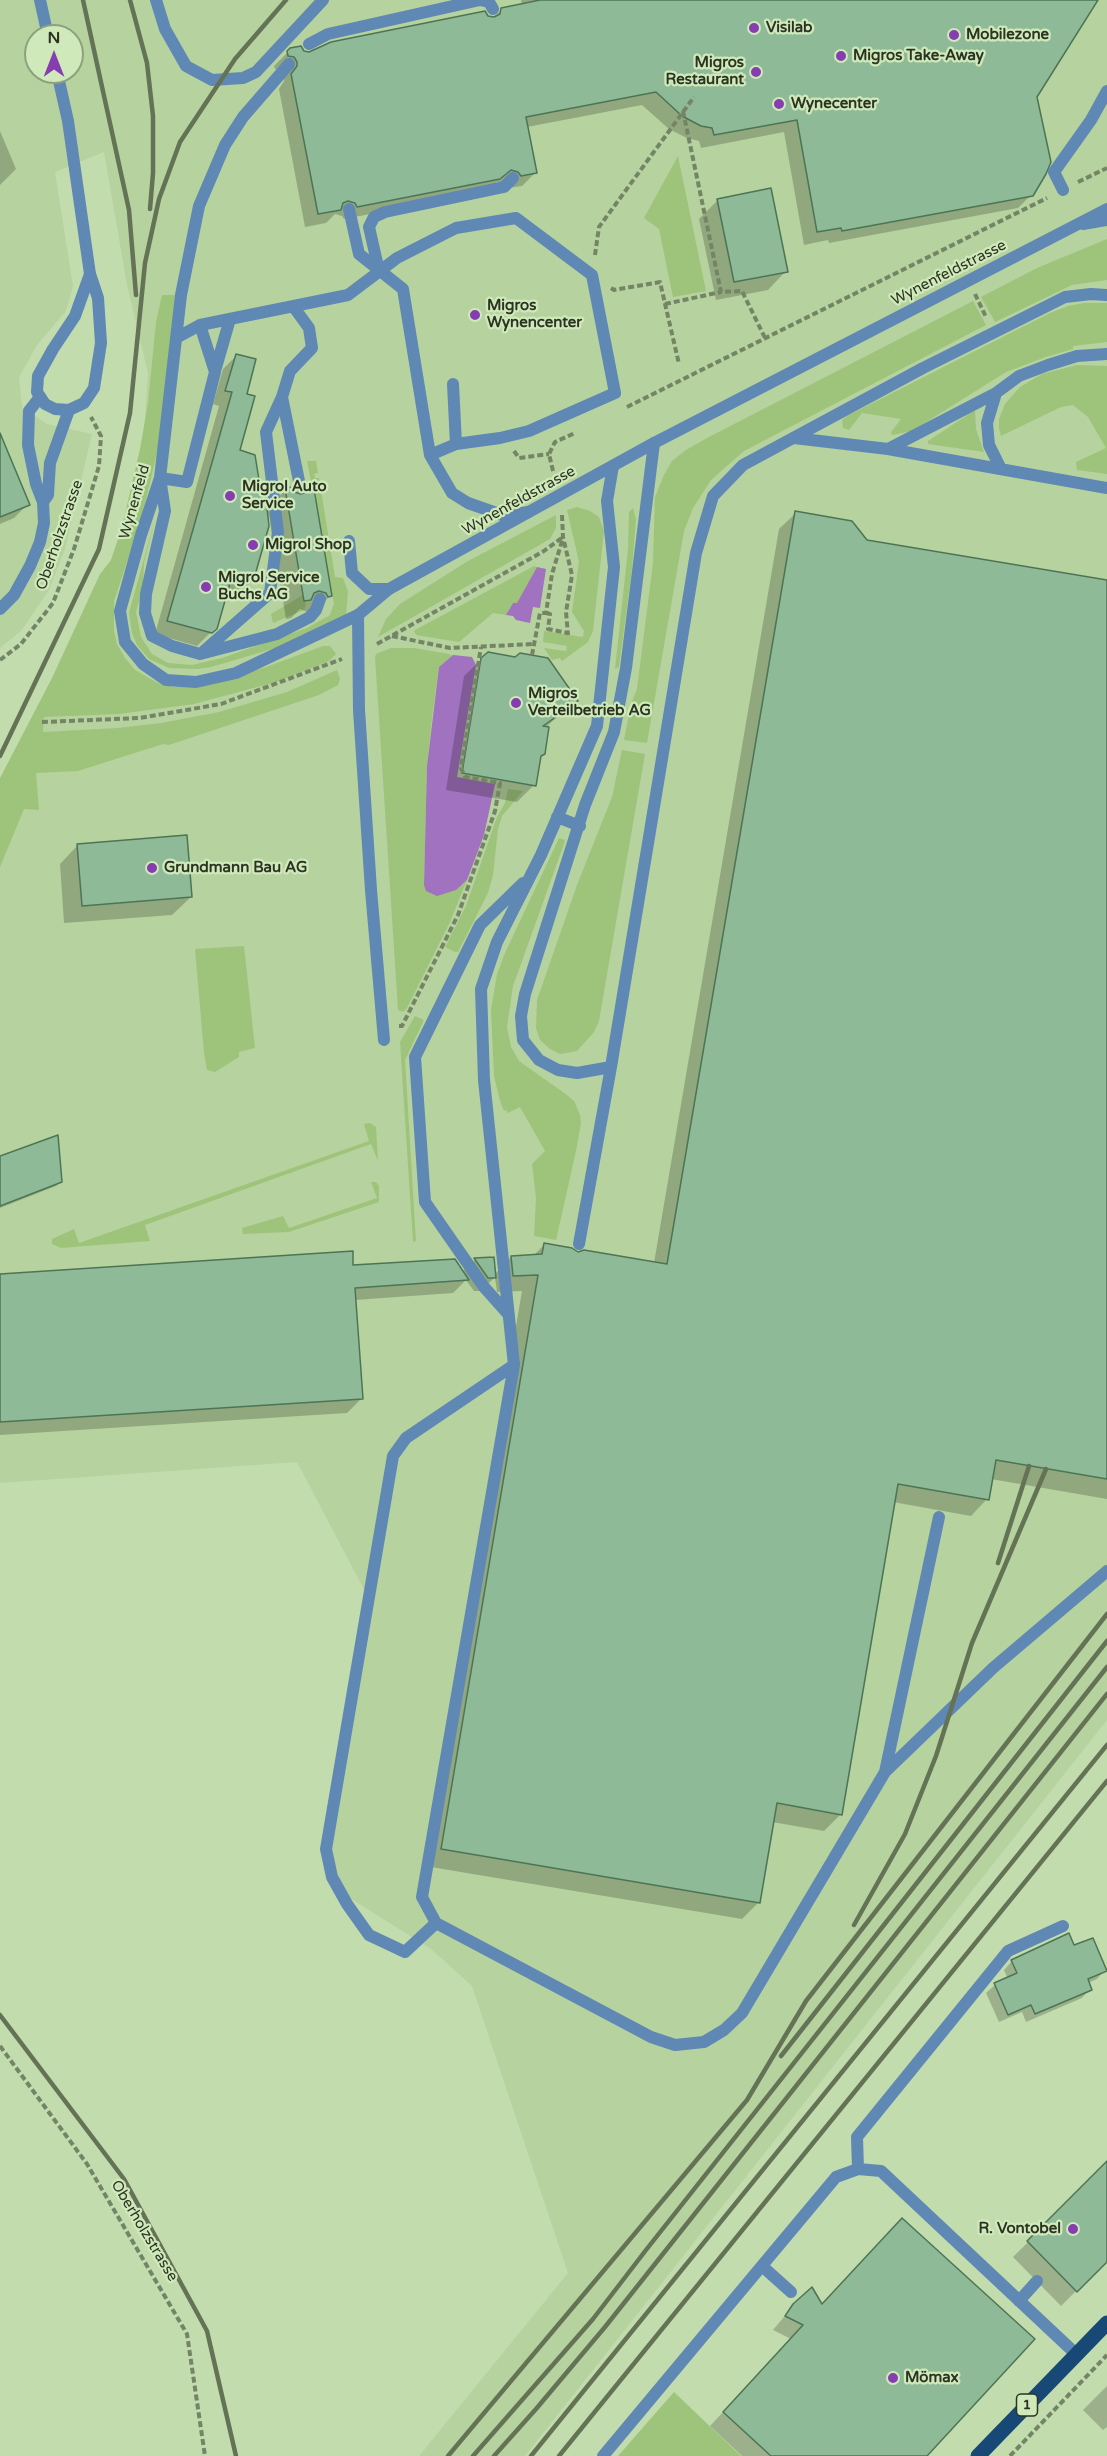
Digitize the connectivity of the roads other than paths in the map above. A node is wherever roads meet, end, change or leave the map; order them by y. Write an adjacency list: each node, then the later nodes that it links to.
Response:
1 (40, 0): 5 (street)
2 (156, 0): 3 (street)
3 (323, 0)
4 (493, 9): 6 (street)
5 (45, 24)
6 (309, 44)
7 (289, 64): 23 (street, Wynenfeld)
8 (60, 84): 18 (street)
9 (1107, 91): 11 (street)
10 (513, 178): 17 (street)
11 (1063, 190)
12 (1107, 203): 16 (street, Wynenfeldstrasse)
13 (349, 208): 17 (street)
14 (1107, 209): 16 (street, Wynenfeldstrasse)
15 (1104, 222): 16 (street, Wynenfeldstrasse)
16 (1076, 224): 32 (street, Wynenfeldstrasse)
17 (380, 272): 20 (street); 33 (street); 35 (street)
18 (90, 274): 28 (street); 30 (street)
19 (1107, 295): 31 (street)
20 (293, 306): 21 (street); 29 (street)
21 (230, 319): 22 (street); 25 (street)
22 (200, 325): 23 (street); 25 (street)
23 (176, 338): 38 (street, Wynenfeld)
24 (1107, 354): 27 (street)
25 (215, 372): 38 (street)
26 (453, 384): 33 (street)
27 (996, 393): 34 (street); 37 (street)
28 (40, 397): 30 (street); 41 (street)
29 (282, 397): 39 (street); 48 (street)
30 (69, 410): 41 (street)
31 (794, 438): 34 (street); 55 (street)
32 (654, 443): 36 (street, Wynenfeldstrasse); 50 (street)
33 (456, 444): 35 (street)
34 (888, 449): 37 (street)
35 (430, 455): 42 (street)
36 (613, 466): 42 (street, Wynenfeldstrasse); 49 (street)
37 (1001, 469): 40 (street)
38 (160, 478): 47 (street, Wynenfeld); 48 (street)
39 (300, 486)
40 (1107, 488)
41 (43, 502): 46 (street)
42 (535, 510): 44 (street, Wynenfeldstrasse)
43 (350, 541): 44 (street)
44 (389, 589): 47 (street, Wynenfeldstrasse)
45 (320, 599): 48 (street)
46 (0, 609)
47 (358, 615): 54 (street)
48 (200, 654)
49 (603, 677): 50 (street); 51 (street)
50 (624, 681): 52 (street)
51 (557, 817): 52 (street); 53 (street)
52 (580, 825): 55 (street)
53 (531, 876): 57 (street); 57 (street)
54 (384, 1040)
55 (611, 1067): 56 (street)
56 (579, 1244)
57 (509, 1315): 58 (street)
58 (514, 1365): 62 (street); 62 (street)
59 (939, 1517): 61 (street)
60 (1107, 1571): 61 (street)
61 (885, 1772): 62 (street)
62 (436, 1923)
63 (1063, 1926): 64 (street)
64 (858, 2169): 65 (street); 68 (street)
65 (762, 2266): 67 (street); 71 (street)
66 (1037, 2282): 68 (street)
67 (791, 2292)
68 (1018, 2301): 70 (street)
69 (1107, 2323): 70 (main road, 1)
70 (1076, 2354): 72 (main road, 1)
71 (603, 2456)
72 (978, 2456)

